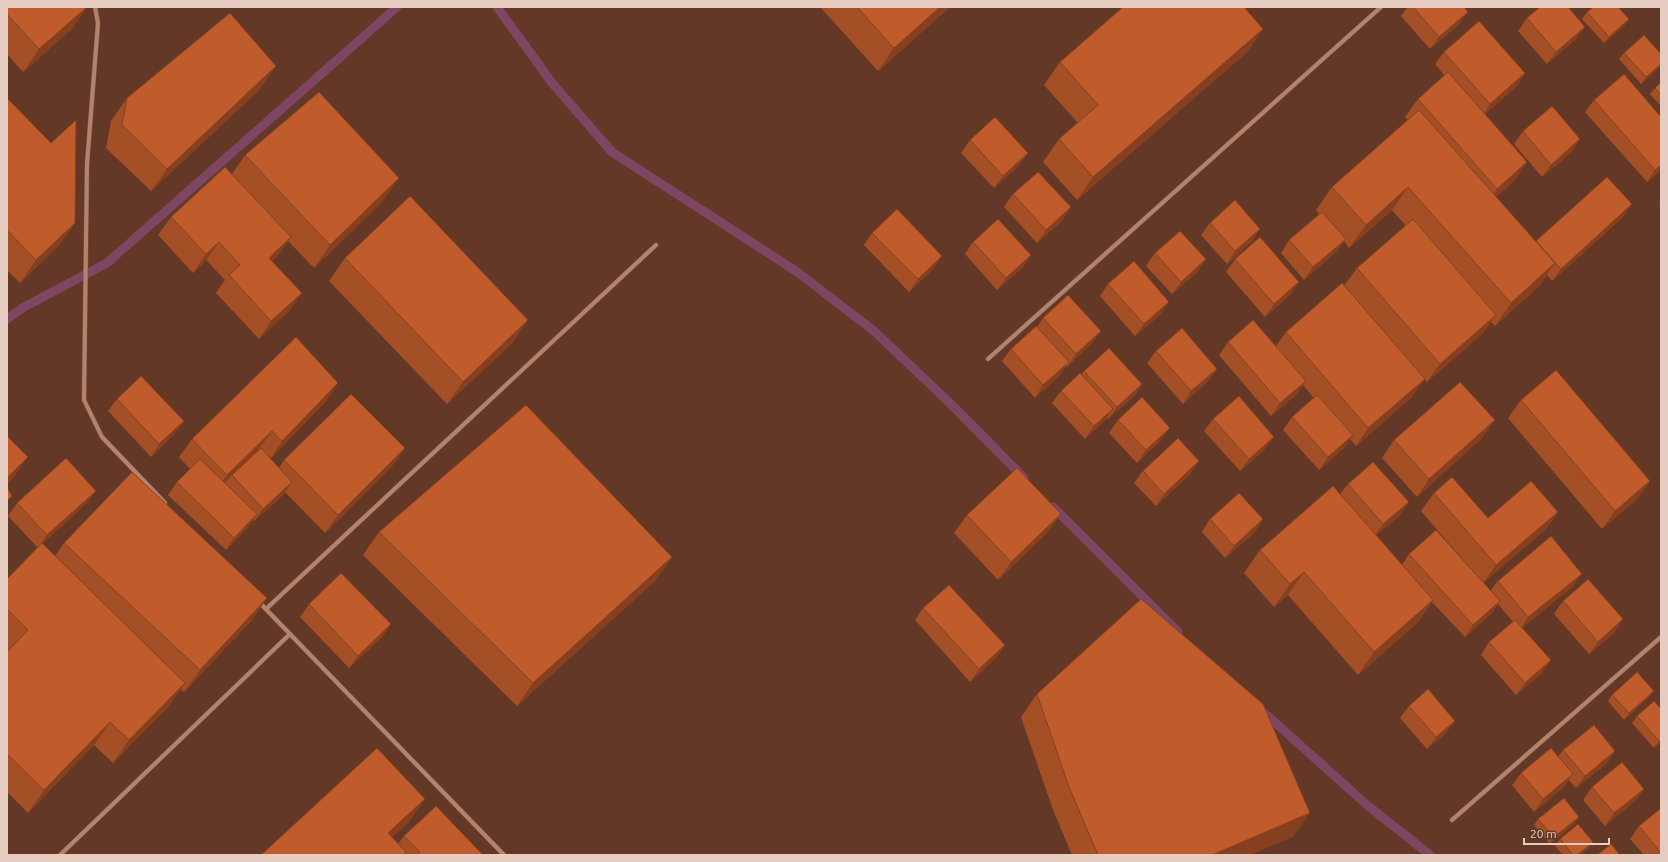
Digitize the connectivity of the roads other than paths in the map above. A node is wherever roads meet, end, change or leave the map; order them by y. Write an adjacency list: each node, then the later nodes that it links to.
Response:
1 (95, 7): 5 (street)
2 (1381, 7): 4 (street)
3 (656, 245): 7 (street)
4 (988, 359)
5 (168, 506)
6 (255, 598): 7 (street)
7 (266, 609): 8 (street)
8 (290, 634): 11 (street); 12 (street)
9 (1661, 637): 10 (street)
10 (1452, 820)
11 (60, 855)
12 (504, 855)

